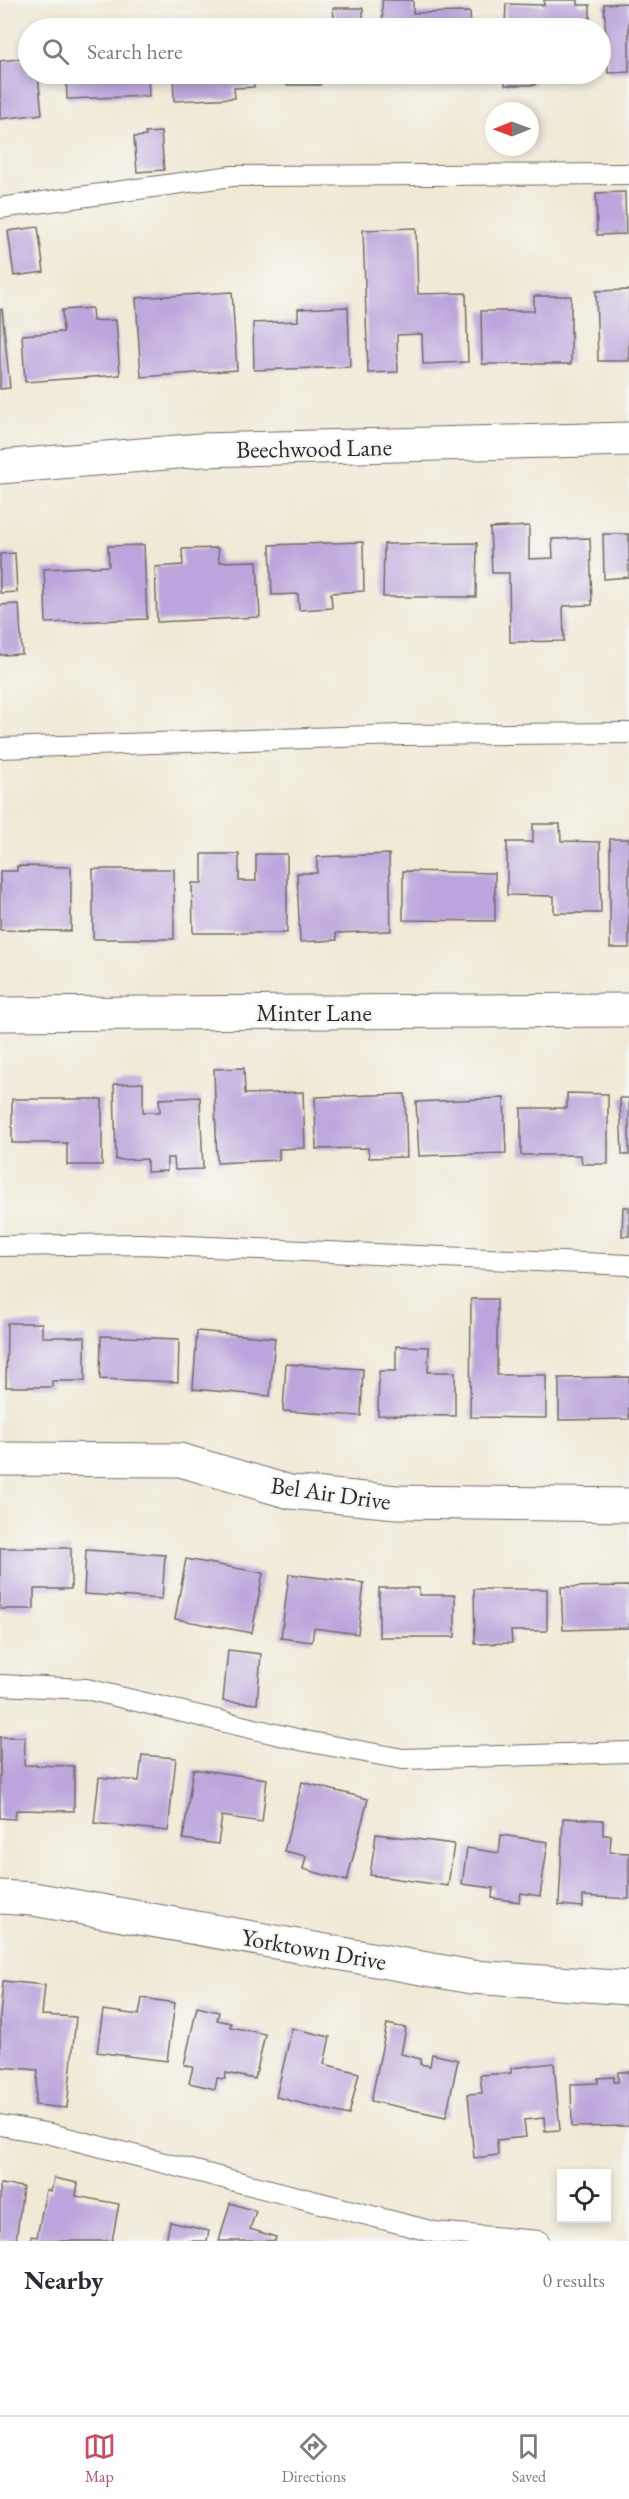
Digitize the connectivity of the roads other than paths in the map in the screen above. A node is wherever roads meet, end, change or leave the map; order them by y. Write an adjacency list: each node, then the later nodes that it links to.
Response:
1 (629, 174): 2 (lane)
2 (0, 208)
3 (629, 440): 4 (street, Beechwood Lane)
4 (0, 467)
5 (629, 733): 6 (lane)
6 (0, 748)
7 (629, 1010): 8 (street, Minter Lane)
8 (0, 1014)
9 (0, 1246): 10 (lane)
10 (629, 1265)
11 (0, 1459): 12 (street, Bel Air Drive)
12 (629, 1505)
13 (0, 1684): 14 (lane)
14 (629, 1752)
15 (0, 1897): 16 (street, Yorktown Drive)
16 (629, 1988)
17 (0, 2125): 18 (lane)
18 (539, 2241)

